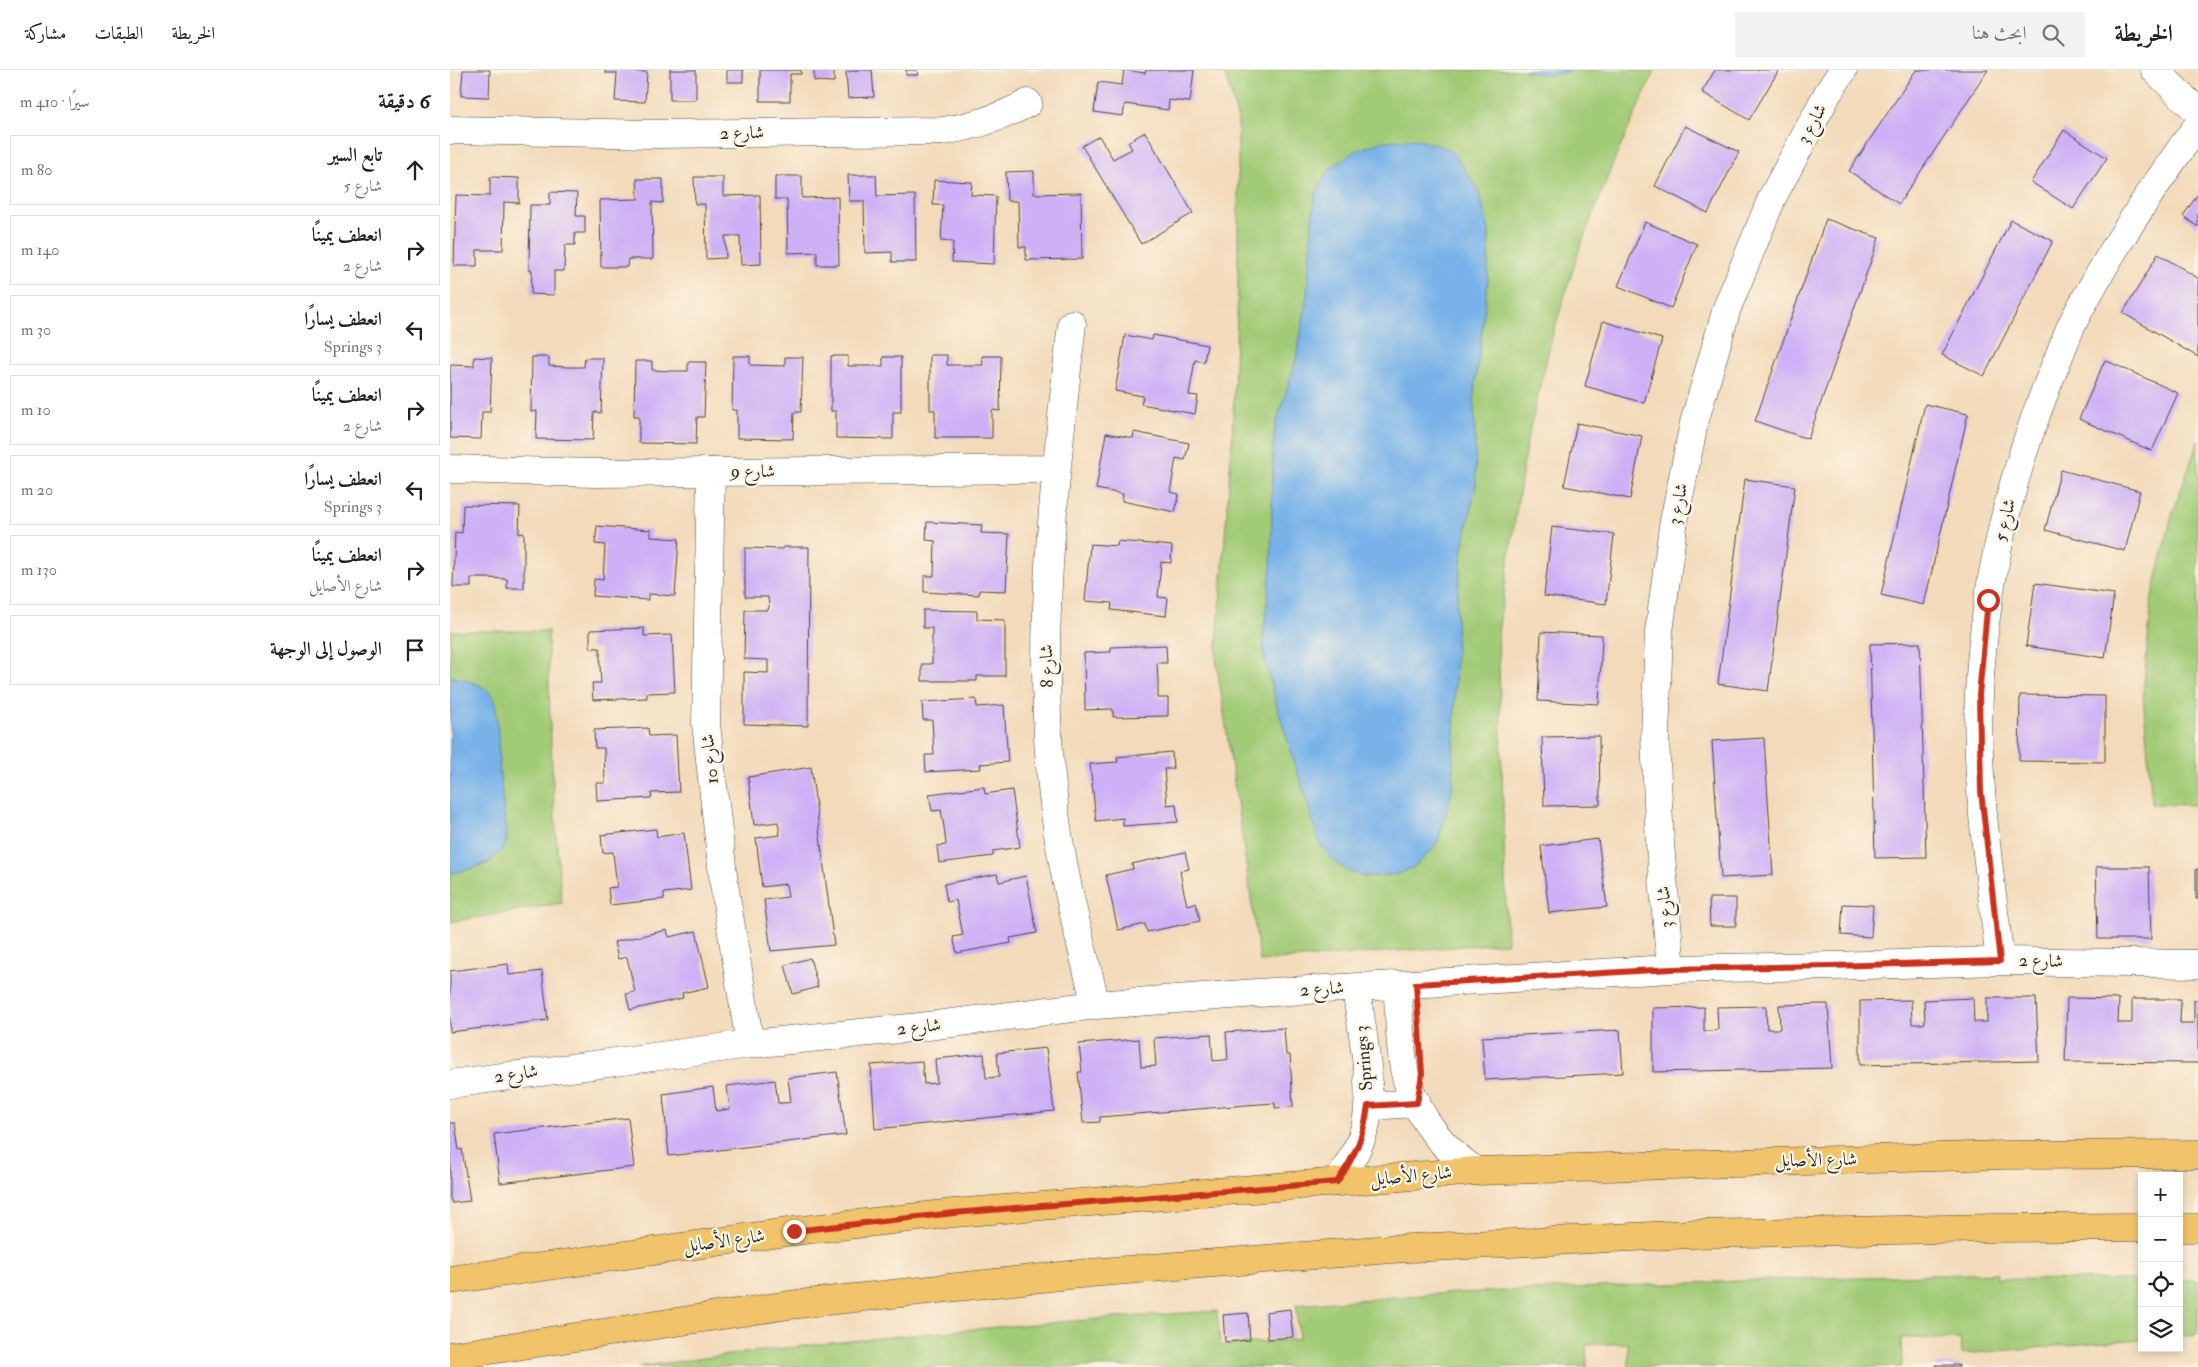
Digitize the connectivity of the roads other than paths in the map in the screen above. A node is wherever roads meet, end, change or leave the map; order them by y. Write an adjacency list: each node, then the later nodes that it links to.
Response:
1 (1843, 70): 13 (street, شارع 3)
2 (2155, 70): 4 (street)
3 (1028, 103): 6 (street, شارع 2)
4 (2198, 112)
5 (2198, 125): 11 (street, شارع 5)
6 (450, 130)
7 (1072, 324): 8 (street, شارع 8)
8 (1056, 469): 10 (street, شارع 9); 16 (street, شارع 8)
9 (450, 470): 10 (street, شارع 9)
10 (711, 472): 17 (street, شارع 10)
11 (2000, 961): 12 (street, شارع 2); 13 (street, شارع 2)
12 (2198, 964)
13 (1671, 969): 14 (street, شارع 2)
14 (1407, 984): 15 (street, شارع 2); 19 (street)
15 (1356, 987): 16 (street, شارع 2); 20 (street, Springs 3)
16 (1096, 1005): 17 (street, شارع 2)
17 (750, 1044): 18 (street, شارع 2)
18 (450, 1084)
19 (1417, 1103): 20 (street); 22 (street)
20 (1368, 1106): 23 (street, Springs 3)
21 (2198, 1154): 22 (main road, شارع الأصايل)
22 (1476, 1171): 23 (main road, شارع الأصايل)
23 (1337, 1182): 27 (main road, شارع الأصايل)
24 (2138, 1227): 28 (main road)
25 (2183, 1228): 26 (main road)
26 (2198, 1228)
27 (450, 1280)
28 (450, 1356)

